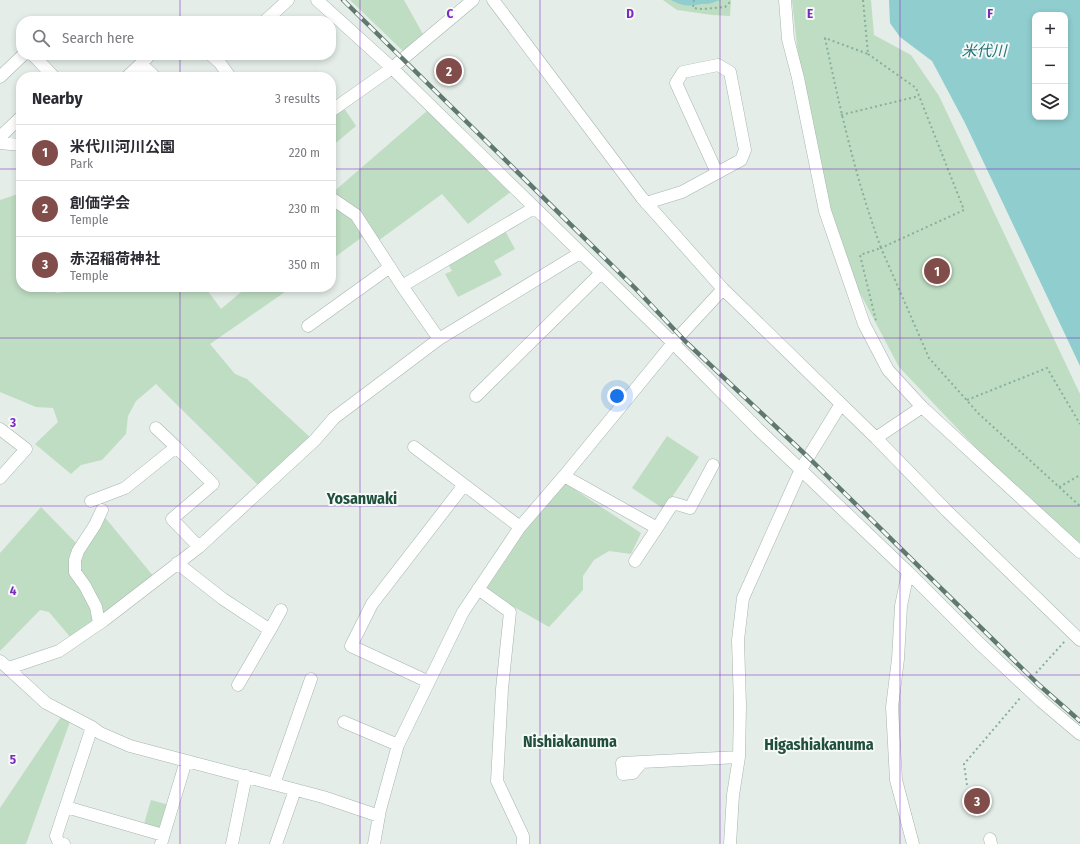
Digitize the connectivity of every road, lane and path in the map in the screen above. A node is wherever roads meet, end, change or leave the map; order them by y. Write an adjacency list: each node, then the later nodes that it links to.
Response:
1 (288, 0): 9 (street)
2 (317, 0): 10 (street)
3 (473, 0): 18 (street)
4 (493, 0): 33 (street)
5 (694, 0): 6 (path)
6 (729, 0)
7 (785, 0): 48 (street)
8 (863, 0): 12 (path)
9 (270, 16)
10 (335, 16)
11 (336, 17): 18 (street)
12 (868, 54): 24 (path); 26 (path)
13 (18, 60): 23 (street)
14 (38, 60): 19 (street)
15 (145, 60): 17 (street)
16 (221, 60): 22 (street)
17 (141, 64): 20 (street); 21 (street)
18 (392, 68): 25 (street); 34 (street)
19 (49, 72)
20 (133, 72)
21 (150, 72)
22 (227, 72)
23 (0, 77)
24 (920, 96): 26 (path); 35 (path)
25 (336, 107)
26 (841, 115): 35 (path)
27 (16, 122): 28 (street)
28 (0, 137)
29 (0, 143): 30 (street)
30 (16, 145)
31 (717, 173): 31 (street); 33 (street)
32 (336, 201): 37 (street)
33 (646, 203): 40 (street)
34 (534, 208): 36 (street); 39 (street)
35 (881, 248): 41 (path); 46 (path)
36 (580, 253): 38 (street); 43 (street)
37 (390, 267): 39 (street); 42 (street)
38 (601, 273): 44 (street); 45 (street)
39 (402, 286): 43 (street)
40 (723, 290): 44 (street); 47 (street)
41 (876, 324)
42 (308, 326)
43 (439, 339): 67 (street)
44 (673, 343): 56 (street); 58 (street)
45 (476, 396)
46 (967, 400): 49 (path); 61 (path)
47 (841, 404): 52 (street); 56 (street)
48 (922, 407): 52 (street); 68 (street)
49 (1080, 424)
50 (156, 428): 53 (street)
51 (0, 429): 59 (street)
52 (876, 438): 76 (street)
53 (176, 447): 62 (street); 67 (street)
54 (414, 447): 60 (street)
55 (713, 465): 66 (street)
56 (801, 469): 71 (street); 87 (street)
57 (1080, 475): 61 (path)
58 (564, 476): 65 (street); 66 (street)
59 (0, 478)
60 (464, 485): 65 (street); 80 (street)
61 (1059, 486): 63 (path)
62 (91, 501)
63 (1080, 506)
64 (102, 510): 74 (street)
65 (520, 527): 72 (street)
66 (657, 528): 69 (street)
67 (199, 547): 70 (street)
68 (1080, 552)
69 (635, 561)
70 (176, 563): 74 (street); 75 (street)
71 (908, 572): 82 (street); 98 (street)
72 (478, 589): 80 (street); 97 (street)
73 (282, 610): 75 (street)
74 (99, 623): 77 (street)
75 (270, 630): 81 (street)
76 (1076, 636): 78 (path)
77 (4, 664): 84 (street)
78 (1036, 673)
79 (312, 679): 91 (street)
80 (429, 682): 86 (street)
81 (238, 685)
82 (1028, 689): 85 (street); 92 (path)
83 (344, 722): 86 (street)
84 (92, 727): 88 (street); 94 (street)
85 (1080, 734)
86 (398, 745): 95 (street)
87 (739, 756): 89 (street); 103 (street)
88 (186, 761): 90 (street); 96 (street)
89 (642, 762)
90 (246, 776): 91 (street); 100 (street)
91 (274, 784): 93 (street)
92 (967, 785)
93 (295, 790): 95 (street); 101 (street)
94 (66, 807): 96 (street); 99 (street)
95 (379, 816): 102 (street)
96 (162, 840)
97 (523, 840)
98 (910, 843)
99 (64, 844)
100 (232, 844)
101 (276, 844)
102 (374, 844)
103 (730, 844)

